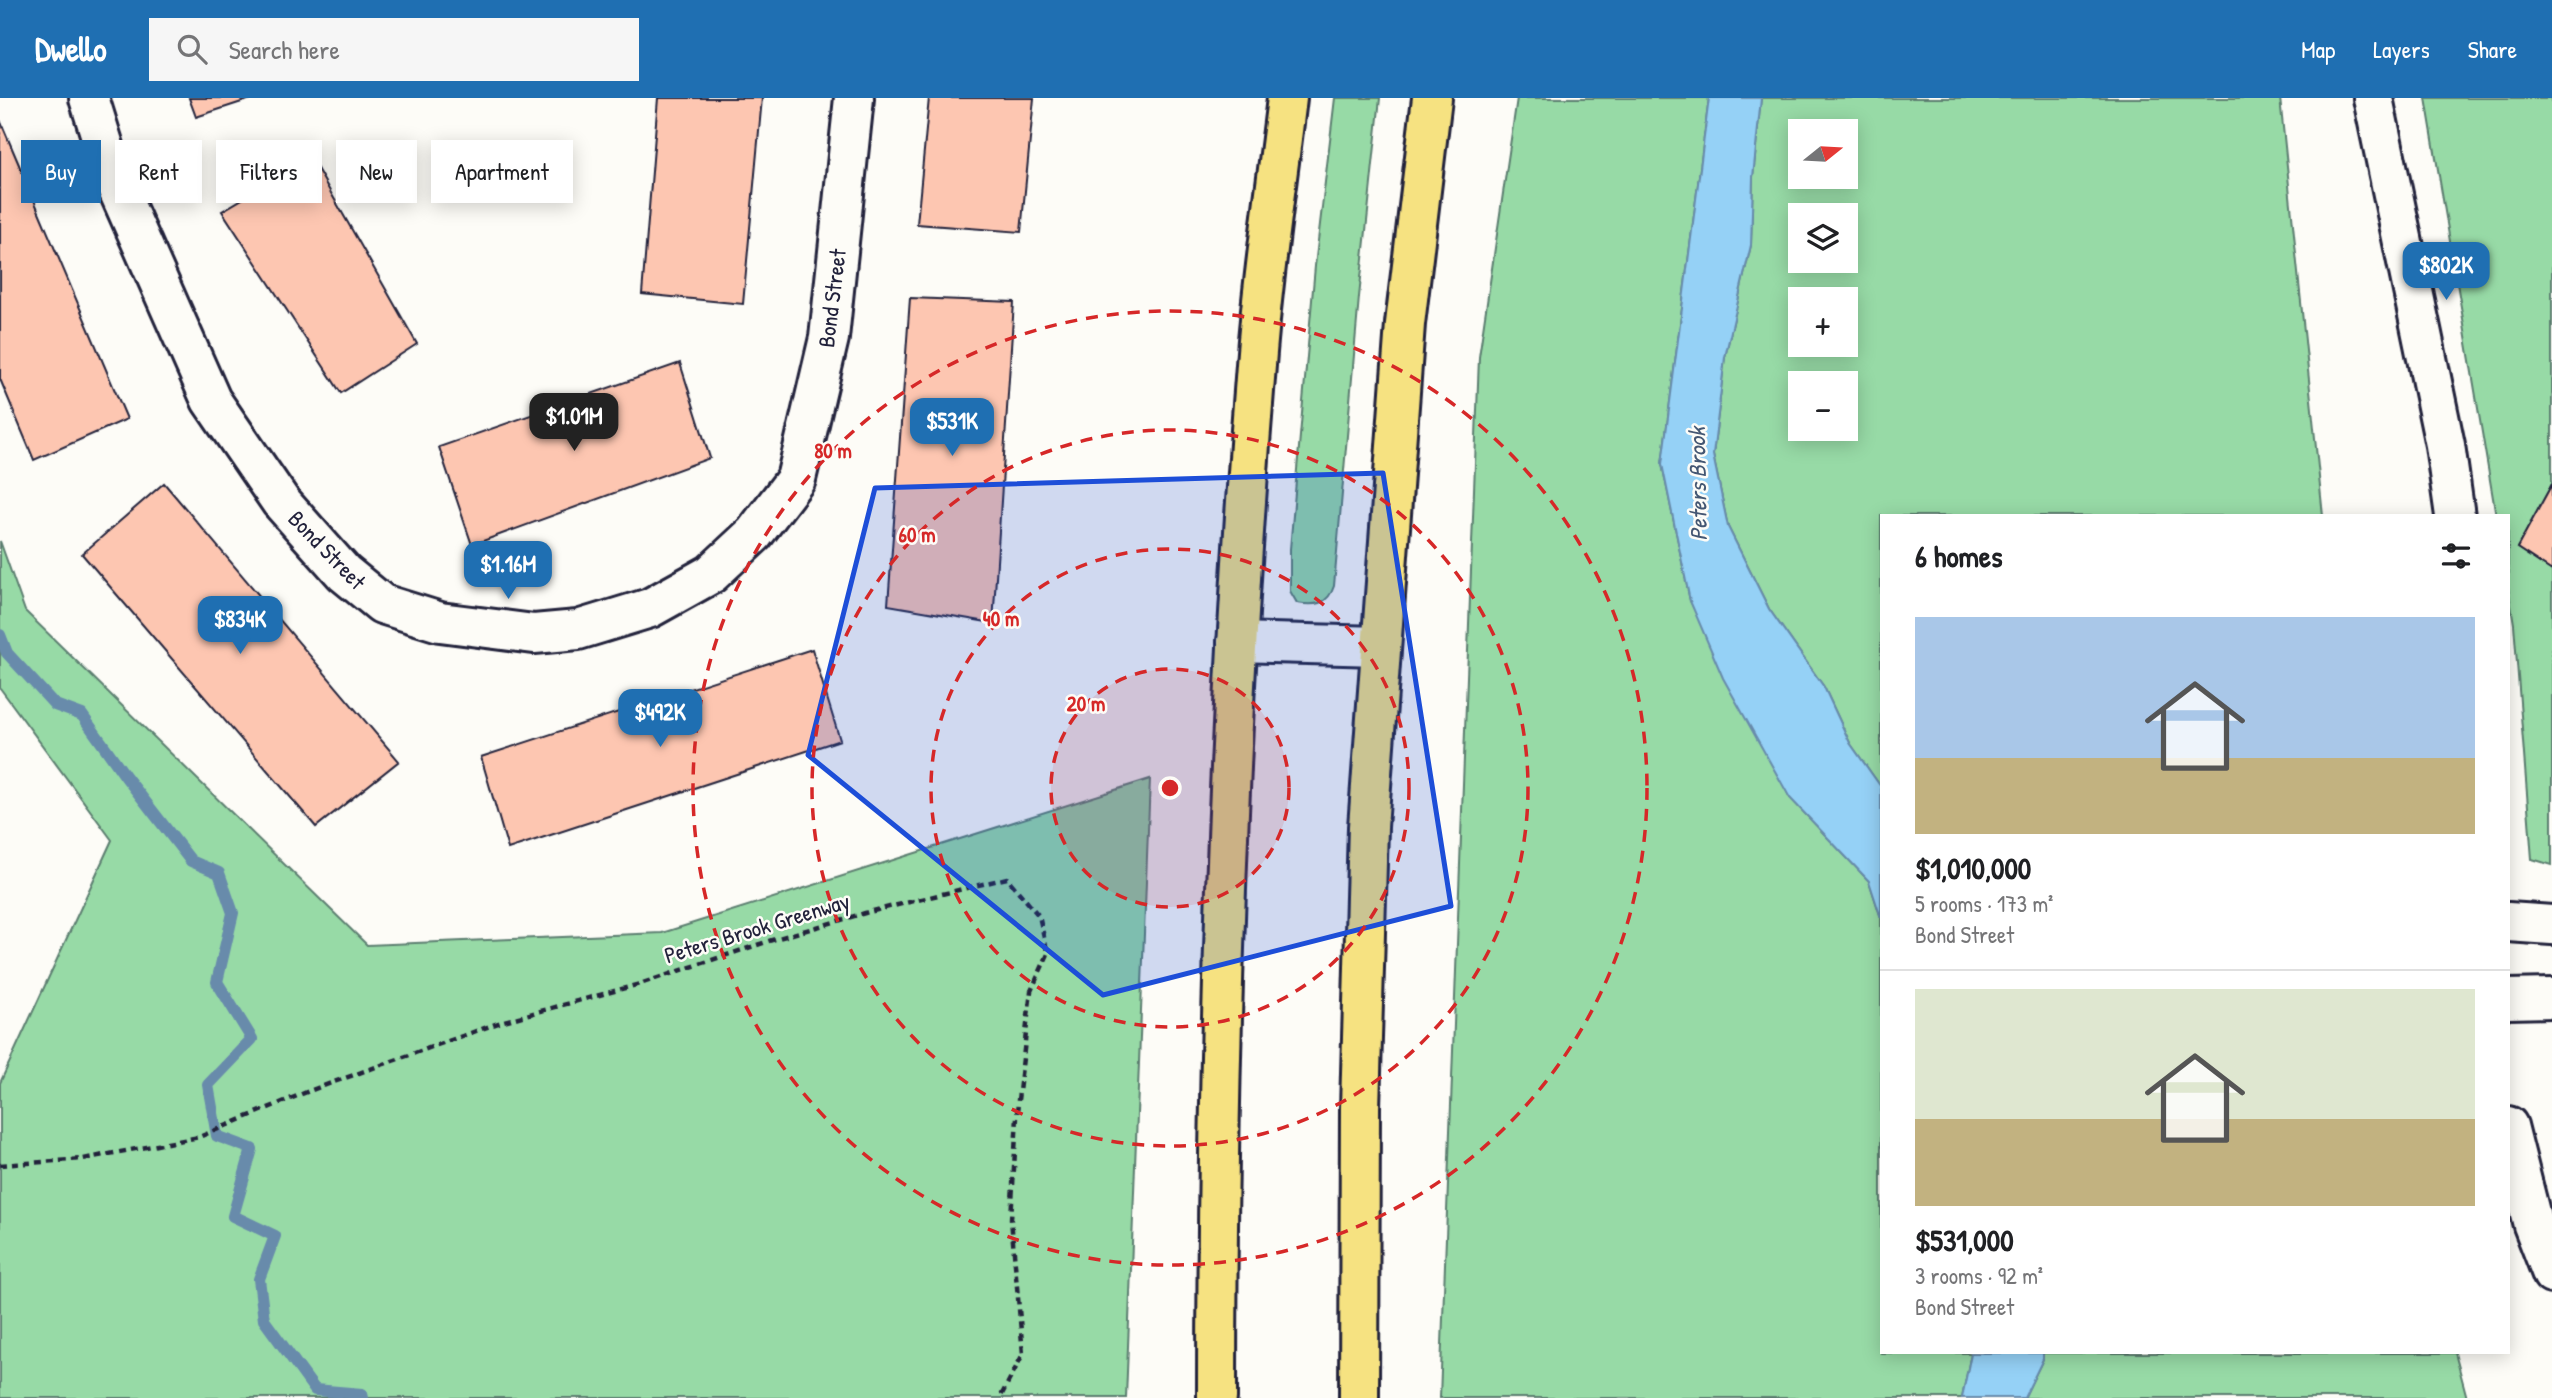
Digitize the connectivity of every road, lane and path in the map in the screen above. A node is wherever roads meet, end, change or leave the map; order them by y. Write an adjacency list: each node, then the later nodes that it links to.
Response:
1 (89, 98): 2 (street, Bond Street)
2 (854, 98)
3 (1287, 98): 7 (highway)
4 (1432, 98): 8 (highway)
5 (2373, 98): 6 (street)
6 (2455, 514)
7 (1237, 642): 8 (street); 17 (highway)
8 (1380, 646): 18 (highway)
9 (2510, 922): 10 (street)
10 (2552, 925)
11 (2552, 998): 12 (street)
12 (2510, 999)
13 (2510, 1134): 15 (street)
14 (0, 1165): 16 (path, Peters Brook Greenway)
15 (2552, 1274)
16 (1000, 1398)
17 (1217, 1398)
18 (1359, 1398)

